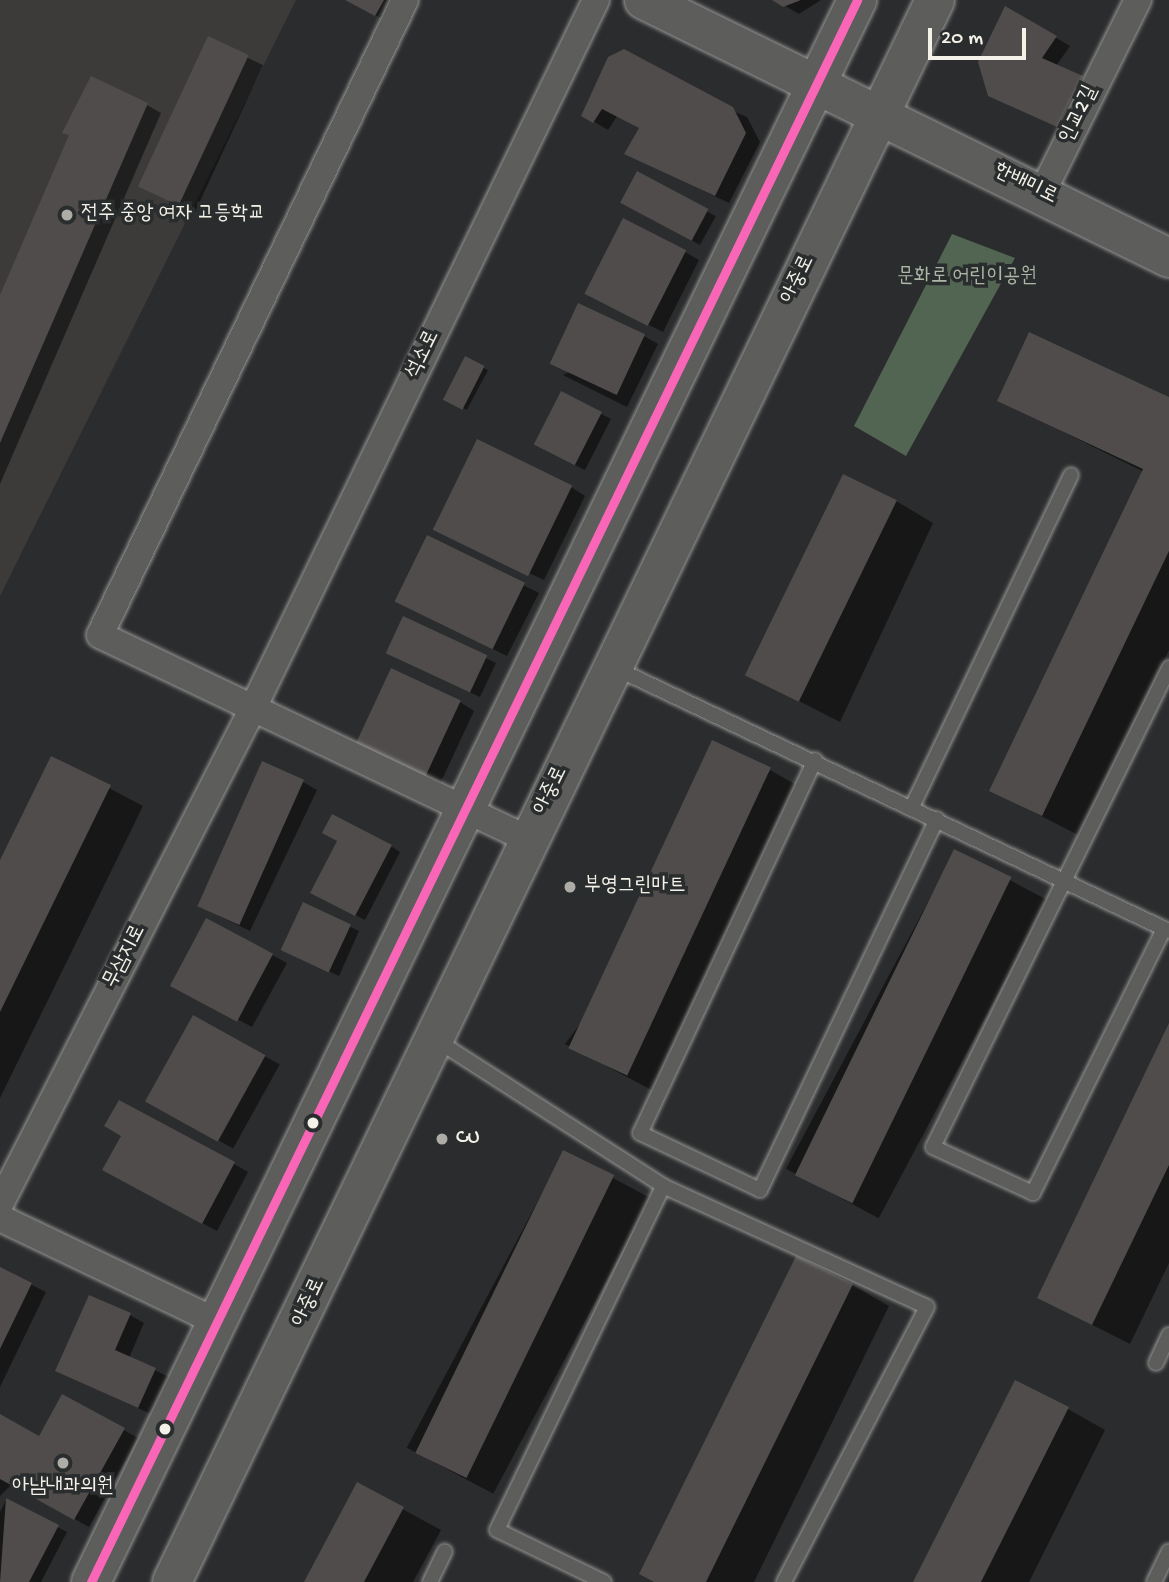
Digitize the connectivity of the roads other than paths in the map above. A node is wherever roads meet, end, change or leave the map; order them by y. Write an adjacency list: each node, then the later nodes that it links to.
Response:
1 (405, 0): 14 (street)
2 (596, 0): 14 (street, 석소로)
3 (644, 0): 7 (street)
4 (857, 0): 7 (street)
5 (935, 0): 8 (street, 아중로)
6 (1138, 0): 9 (street, 인교2길)
7 (816, 82): 8 (street); 17 (street)
8 (881, 112): 9 (street, 한배미로); 12 (street, 아중로)
9 (1042, 193): 10 (street, 한배미로)
10 (1169, 258)
11 (1071, 475): 16 (lane)
12 (614, 667): 15 (lane); 19 (street, 아중로)
13 (1169, 667): 20 (lane)
14 (252, 710): 17 (street); 24 (street, 무삼지로)
15 (815, 760): 16 (lane); 18 (lane)
16 (912, 807): 18 (lane)
17 (464, 809): 19 (street); 26 (street)
18 (937, 819): 20 (lane)
19 (528, 839): 22 (street, 아중로)
20 (1064, 880): 21 (lane); 21 (lane)
21 (1167, 930)
22 (432, 1037): 23 (lane); 32 (street, 아중로)
23 (663, 1186): 34 (lane); 35 (lane)
24 (0, 1203)
25 (0, 1218): 26 (street)
26 (215, 1321): 31 (street)
27 (1169, 1335): 28 (lane)
28 (1156, 1363)
29 (445, 1551): 33 (lane)
30 (1169, 1551): 36 (lane)
31 (91, 1582)
32 (172, 1582)
33 (429, 1582)
34 (604, 1582)
35 (784, 1582)
36 (1154, 1582)

